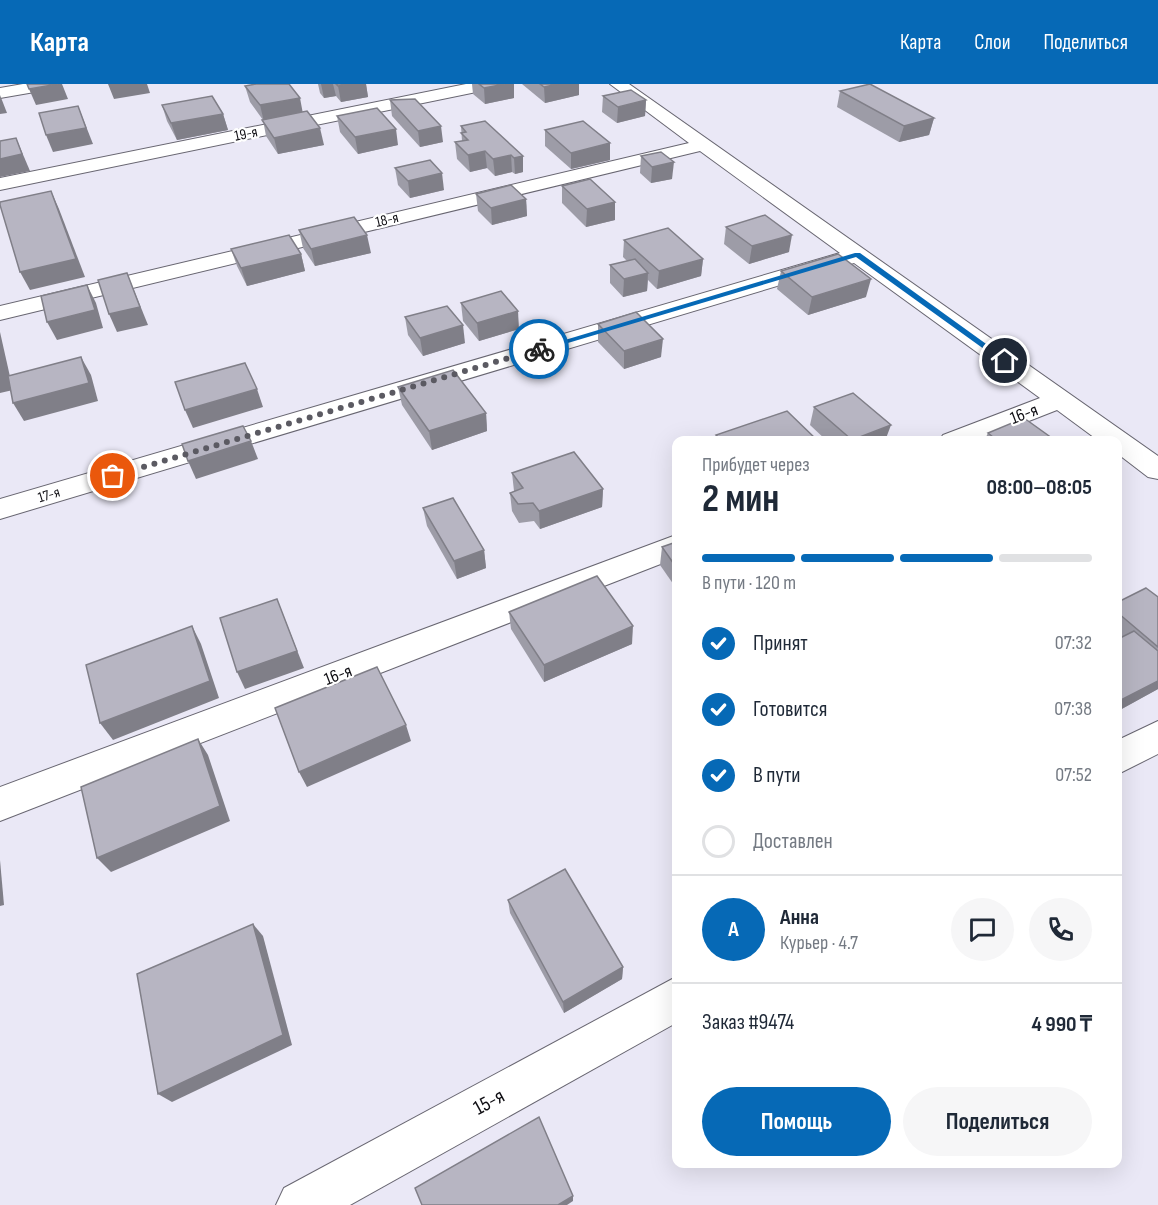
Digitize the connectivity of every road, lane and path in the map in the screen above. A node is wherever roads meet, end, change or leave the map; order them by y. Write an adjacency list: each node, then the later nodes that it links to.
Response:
1 (52, 84): 4 (street)
2 (491, 84): 6 (street, 19-я)
3 (618, 84): 5 (street)
4 (0, 93)
5 (704, 145): 7 (street); 8 (street, 18-я)
6 (0, 184)
7 (857, 255): 9 (street); 14 (street, 17-я)
8 (0, 313)
9 (1060, 400): 10 (street, 16-я); 11 (street)
10 (966, 436)
11 (1110, 436)
12 (1122, 445): 13 (street)
13 (1158, 471)
14 (0, 509)
15 (672, 548): 18 (street, 16-я)
16 (1158, 736): 17 (street)
17 (1122, 756)
18 (0, 804)
19 (672, 1001): 20 (street, 15-я)
20 (301, 1205)

